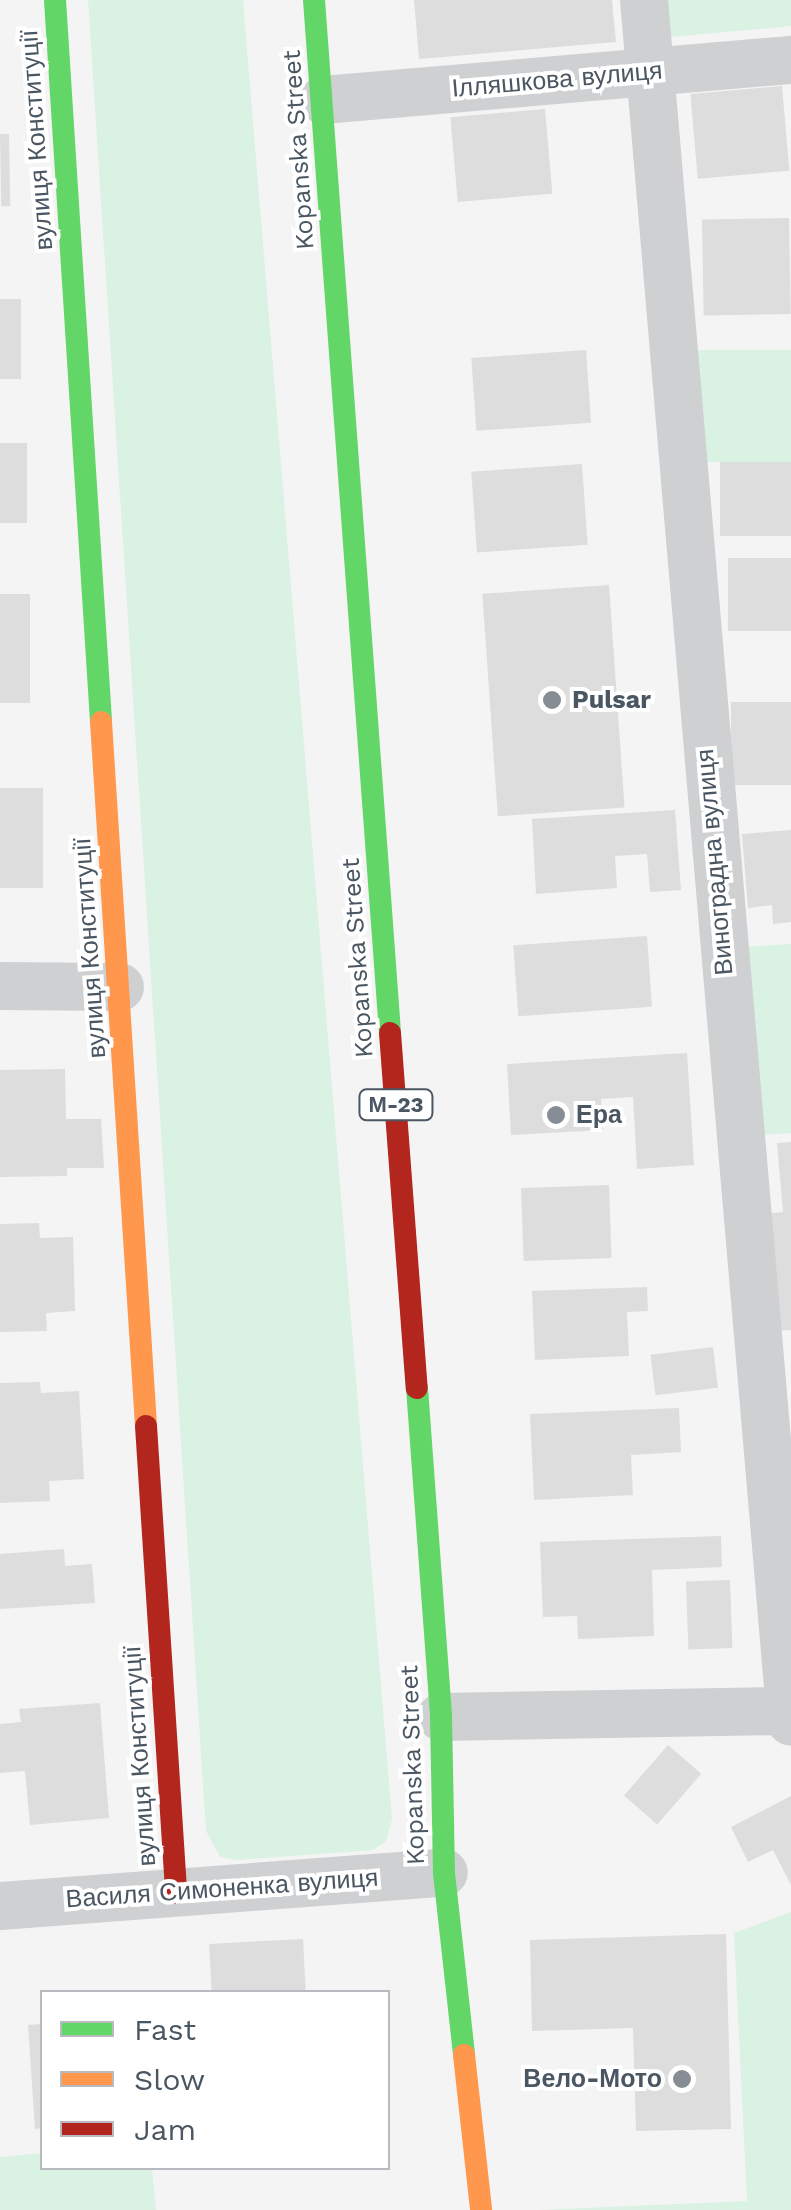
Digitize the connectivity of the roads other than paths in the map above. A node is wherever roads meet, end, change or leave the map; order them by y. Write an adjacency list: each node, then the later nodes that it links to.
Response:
1 (55, 0): 8 (main road, вулиця Конституції)
2 (314, 0): 6 (main road, Kopanska Street / М-23)
3 (644, 0): 5 (street, Виноградна вулиця)
4 (791, 60): 5 (street, Ілляшкова вулиця)
5 (650, 72): 6 (street, Ілляшкова вулиця); 9 (street, Виноградна вулиця)
6 (323, 100): 10 (main road, Kopanska Street / М-23)
7 (0, 986): 8 (street)
8 (120, 988): 12 (main road, вулиця Конституції)
9 (788, 1716): 10 (street)
10 (441, 1717): 11 (main road, Kopanska Street / М-23)
11 (444, 1873): 12 (street, Василя Симоненка вулиця); 14 (main road, Kopanska Street / М-23)
12 (176, 1892): 13 (street, Василя Симоненка вулиця)
13 (0, 1906)
14 (481, 2210)

